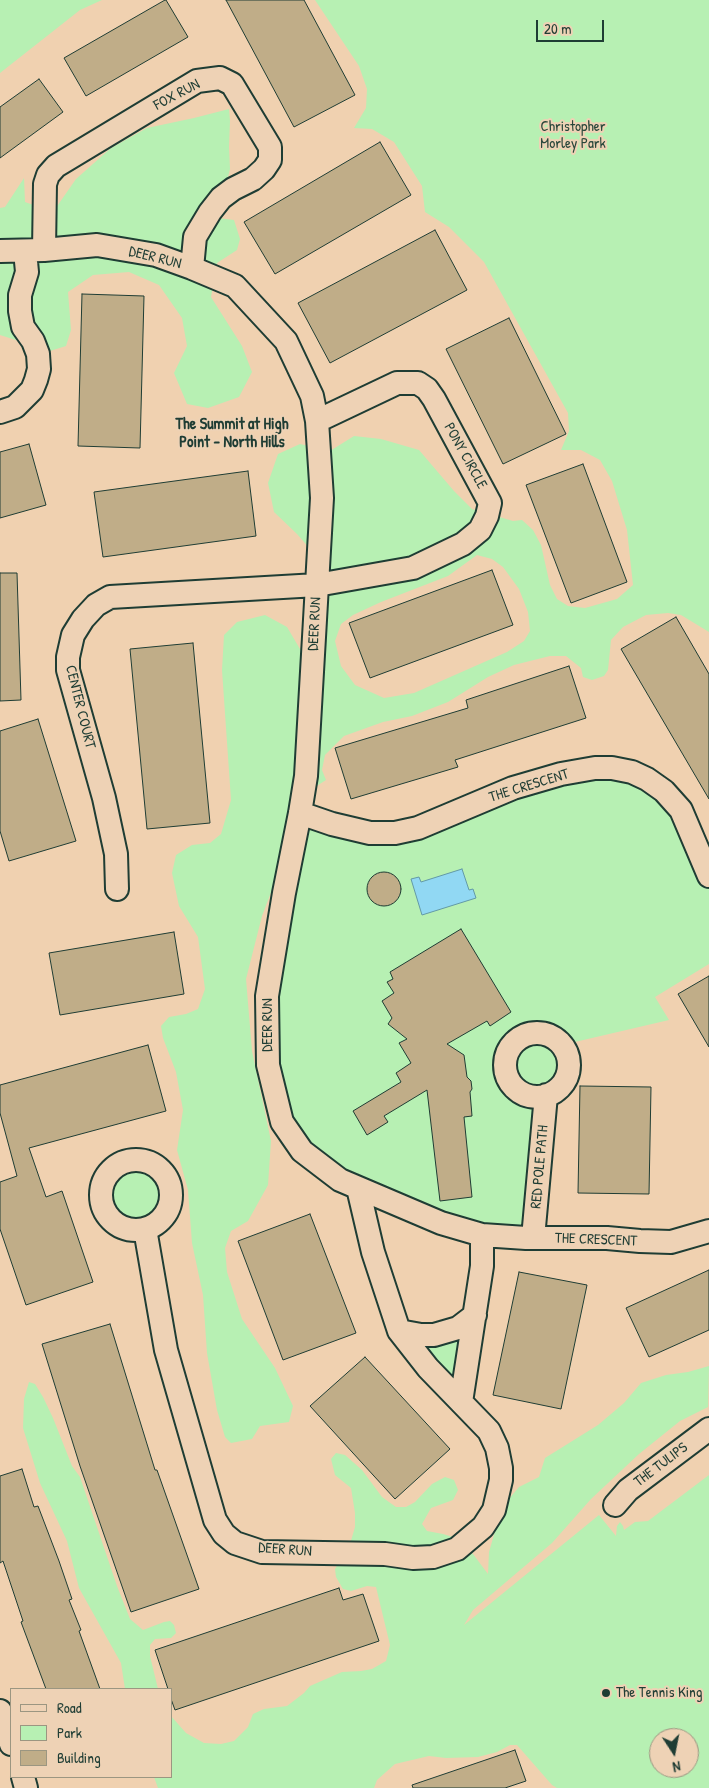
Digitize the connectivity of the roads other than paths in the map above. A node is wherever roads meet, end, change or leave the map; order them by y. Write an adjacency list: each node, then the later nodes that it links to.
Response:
1 (0, 251): 2 (street, DEER RUN)
2 (34, 251): 3 (street, DEER RUN); 3 (street, FOX RUN); 4 (street, FOX RUN)
3 (192, 268): 5 (street, DEER RUN)
4 (0, 412)
5 (317, 421): 6 (street, DEER RUN); 6 (street, PONY CIRCLE)
6 (317, 585): 7 (street, DEER RUN); 9 (street, CENTER COURT)
7 (300, 813): 8 (street, THE CRESCENT); 11 (street, DEER RUN)
8 (709, 876)
9 (117, 889)
10 (546, 1095): 15 (street, RED POLE PATH)
11 (358, 1188): 14 (street, DEER RUN); 17 (street, DEER RUN)
12 (145, 1229): 18 (street, DEER RUN)
13 (709, 1231): 15 (street, THE CRESCENT)
14 (482, 1234): 15 (street, THE CRESCENT); 16 (street)
15 (533, 1238)
16 (475, 1315): 17 (street); 18 (street)
17 (399, 1331): 18 (street, DEER RUN)
18 (460, 1402)
19 (709, 1429): 20 (street, THE TULIPS)
20 (615, 1505)
21 (0, 1711): 22 (street)
22 (10, 1741)

